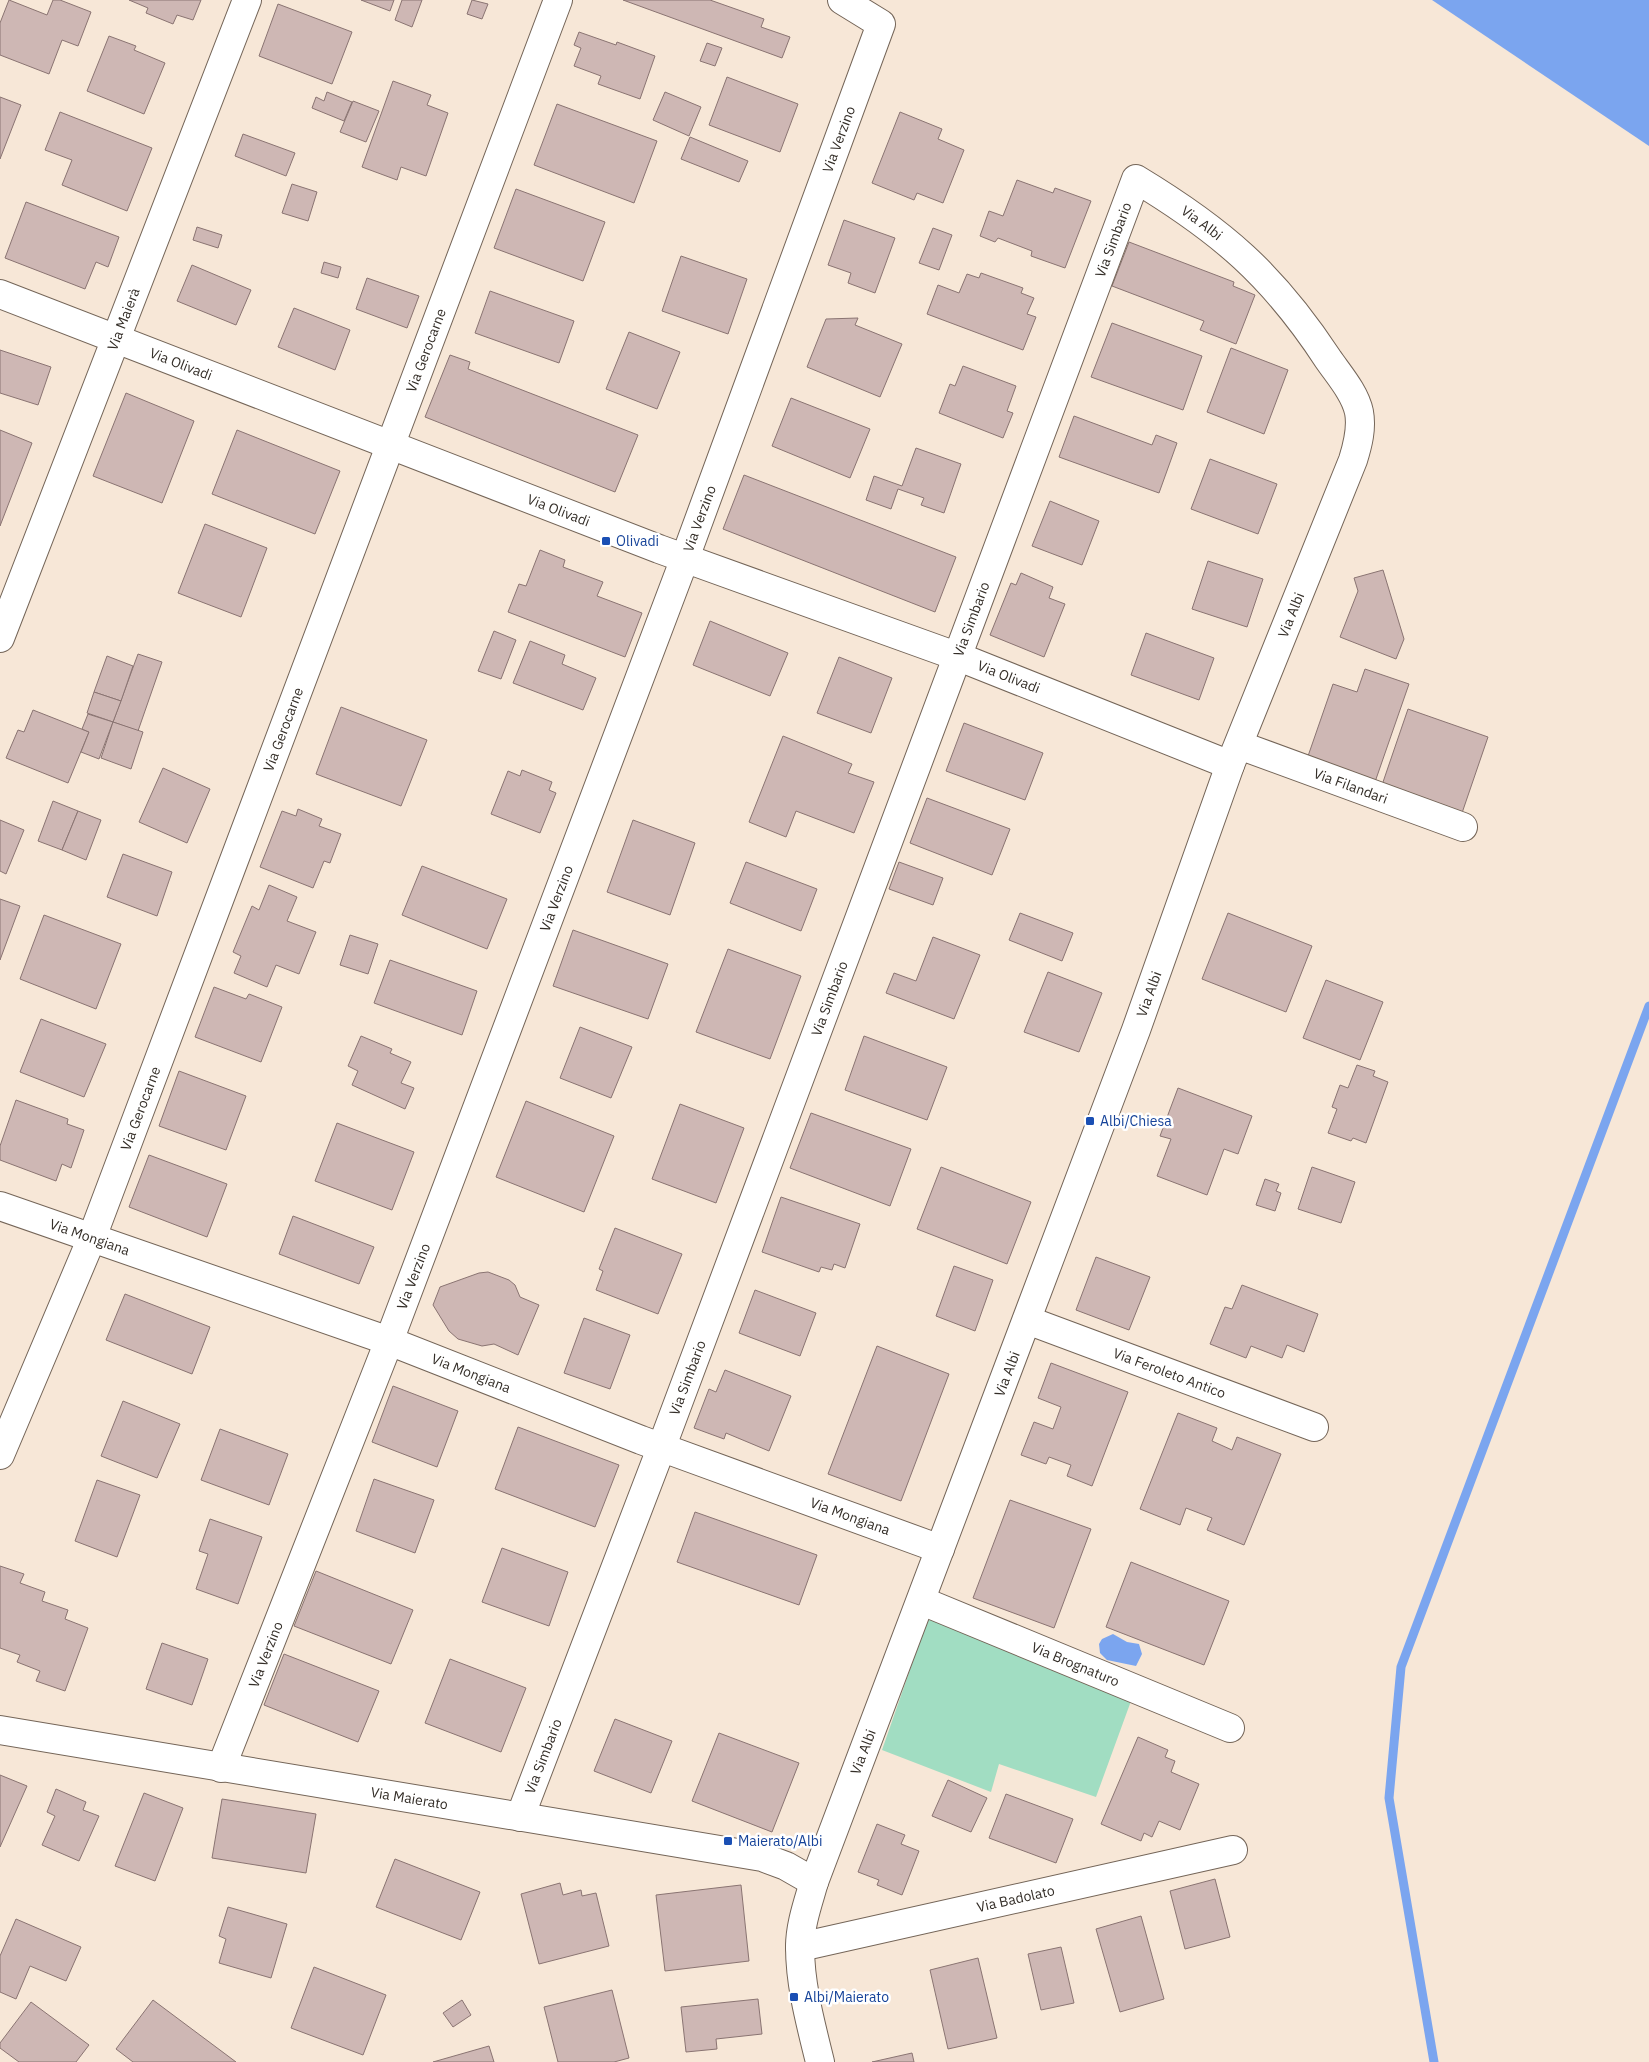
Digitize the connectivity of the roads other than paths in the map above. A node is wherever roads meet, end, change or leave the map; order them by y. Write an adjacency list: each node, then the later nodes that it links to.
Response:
1 (247, 0): 6 (street, Via Maierà)
2 (558, 0): 7 (street, Via Gerocarne)
3 (842, 0): 8 (street, Via Verzino)
4 (1136, 179): 10 (street, Via Simbario); 11 (street, Via Albi)
5 (0, 294): 6 (street, Via Olivadi)
6 (116, 339): 7 (street, Via Olivadi); 9 (street, Via Maierà)
7 (392, 444): 8 (street, Via Olivadi); 14 (street, Via Gerocarne)
8 (685, 558): 10 (street, Via Olivadi); 16 (street, Via Verzino)
9 (0, 638)
10 (959, 657): 11 (street, Via Olivadi); 18 (street, Via Simbario)
11 (1234, 755): 12 (street, Via Filandari); 15 (street, Via Albi)
12 (1462, 827)
13 (0, 1206): 14 (street, Via Mongiana)
14 (91, 1240): 16 (street, Via Mongiana); 19 (street, Via Gerocarne)
15 (1028, 1320): 17 (street, Via Feroleto Antico); 20 (street, Via Albi)
16 (389, 1341): 18 (street, Via Mongiana); 24 (street, Via Verzino)
17 (1314, 1427)
18 (662, 1446): 20 (street, Via Mongiana); 25 (street, Via Simbario)
19 (0, 1455)
20 (940, 1549): 21 (street, Via Albi)
21 (922, 1601): 22 (street, Via Brognaturo); 27 (street, Via Albi)
22 (1230, 1728)
23 (0, 1730): 24 (street, Via Maierato)
24 (221, 1768): 25 (street, Via Maierato)
25 (520, 1816): 27 (street, Via Maierato)
26 (1233, 1850): 28 (street, Via Badolato)
27 (814, 1882): 28 (street, Via Albi)
28 (800, 1947): 29 (street, Via Albi)
29 (820, 2062)

